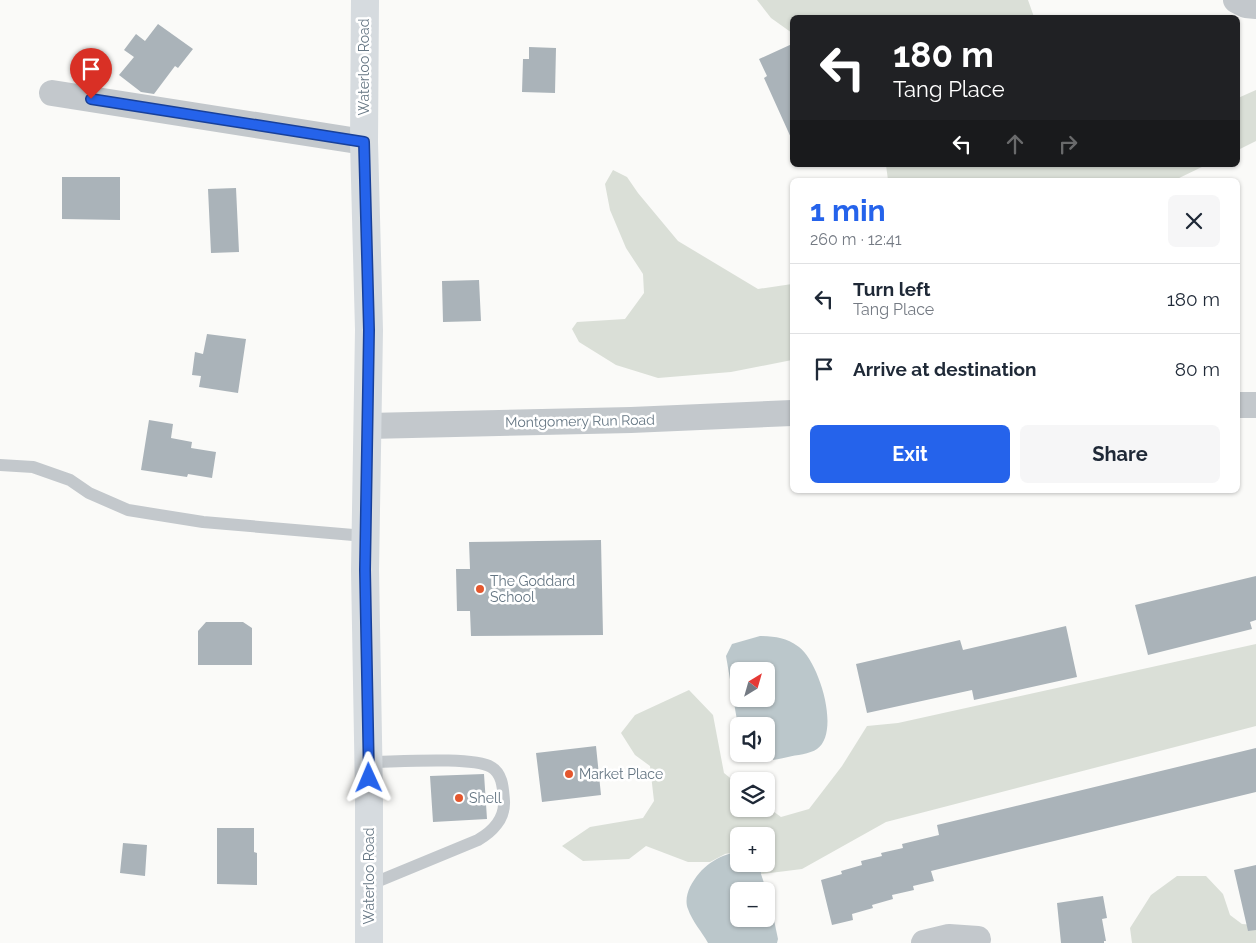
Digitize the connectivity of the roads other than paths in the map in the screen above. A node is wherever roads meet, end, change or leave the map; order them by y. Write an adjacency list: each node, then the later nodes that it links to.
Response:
1 (365, 0): 5 (main road, Waterloo Road)
2 (1236, 0): 3 (street)
3 (1256, 6)
4 (52, 93): 5 (street)
5 (364, 142): 9 (main road, Waterloo Road)
6 (1256, 404): 7 (street)
7 (1240, 405)
8 (790, 413): 9 (street, Montgomery Run Road)
9 (368, 426): 11 (main road, Waterloo Road)
10 (0, 465): 11 (lane)
11 (366, 536): 12 (main road, Waterloo Road)
12 (368, 762): 13 (main road, Waterloo Road); 13 (lane)
13 (369, 885): 15 (main road, Waterloo Road)
14 (978, 939): 16 (street)
15 (369, 943)
16 (924, 943)

